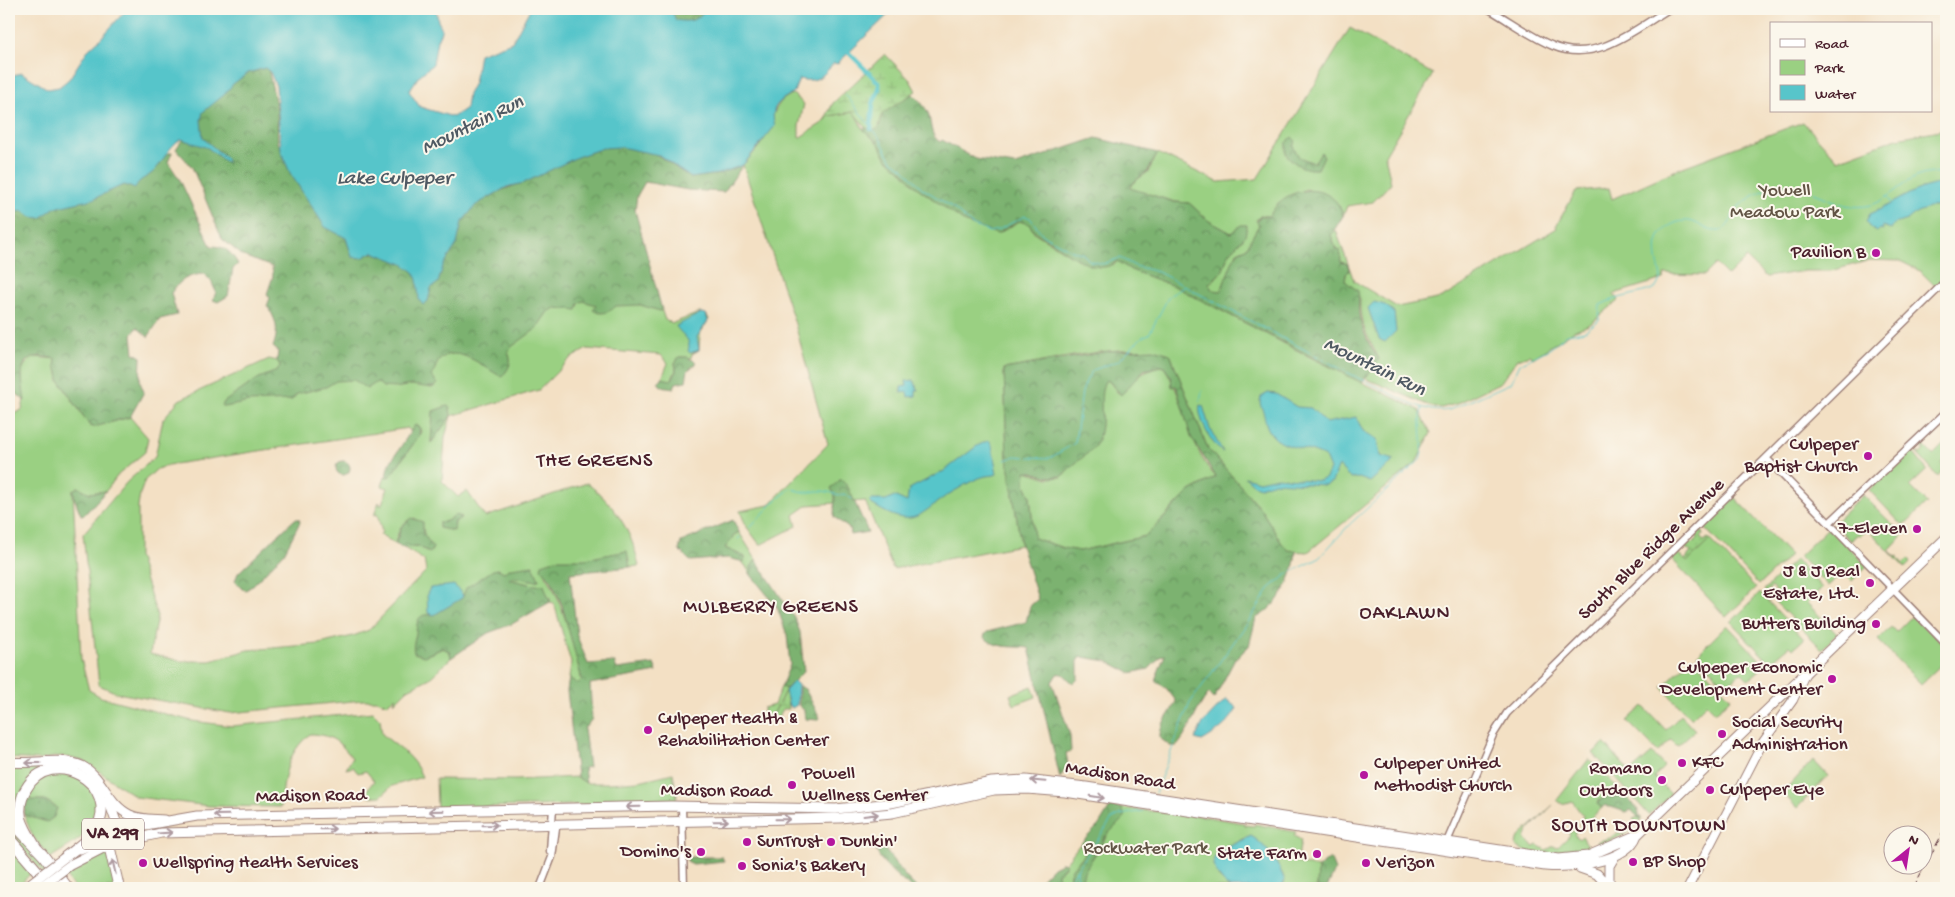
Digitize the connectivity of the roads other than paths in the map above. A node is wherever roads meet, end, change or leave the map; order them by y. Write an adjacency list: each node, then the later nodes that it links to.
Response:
1 (1490, 9): 2 (street)
2 (1669, 9)
3 (1944, 284): 5 (street, South Blue Ridge Avenue)
4 (1946, 412): 6 (street)
5 (1767, 459): 6 (street); 24 (street, South Blue Ridge Avenue)
6 (1829, 523): 8 (street)
7 (1946, 538): 8 (main road)
8 (1893, 589): 9 (street); 10 (main road)
9 (1946, 644)
10 (1806, 672): 20 (main road); 38 (main road)
11 (9, 762): 12 (main road, one-way to 11)
12 (104, 788): 16 (main road); 19 (main road)
13 (682, 806): 14 (main road, Madison Road, one-way to 14); 17 (street); 24 (main road, Madison Road, one-way to 13)
14 (553, 808): 16 (main road, Madison Road, one-way to 16); 18 (street)
15 (9, 819): 25 (highway)
16 (164, 820): 19 (main road, Madison Road / VA 299)
17 (682, 822): 18 (main road, Madison Road); 24 (main road, Madison Road, one-way to 24); 37 (street)
18 (553, 824): 22 (main road, Madison Road, one-way to 18); 36 (street)
19 (119, 831): 22 (main road); 28 (main road, Madison Road / VA 299)
20 (1637, 835): 26 (main road); 27 (main road)
21 (9, 838): 33 (highway)
22 (123, 841): 23 (main road, Madison Road)
23 (109, 845): 28 (main road, Madison Road); 35 (highway, one-way to 23)
24 (1445, 847): 27 (main road, Madison Road); 29 (main road, Madison Road)
25 (37, 849): 28 (highway); 34 (highway)
26 (1617, 854): 27 (main road); 31 (main road)
27 (1598, 858): 29 (main road, Madison Road); 31 (main road)
28 (68, 861): 30 (main road, Madison Road / VA 299, bridge); 32 (main road, Madison Road, bridge)
29 (1573, 866): 31 (main road)
30 (26, 887)
31 (1607, 887)
32 (39, 888)
33 (52, 888)
34 (68, 888)
35 (119, 888)
36 (540, 888)
37 (684, 888)
38 (1688, 888)

